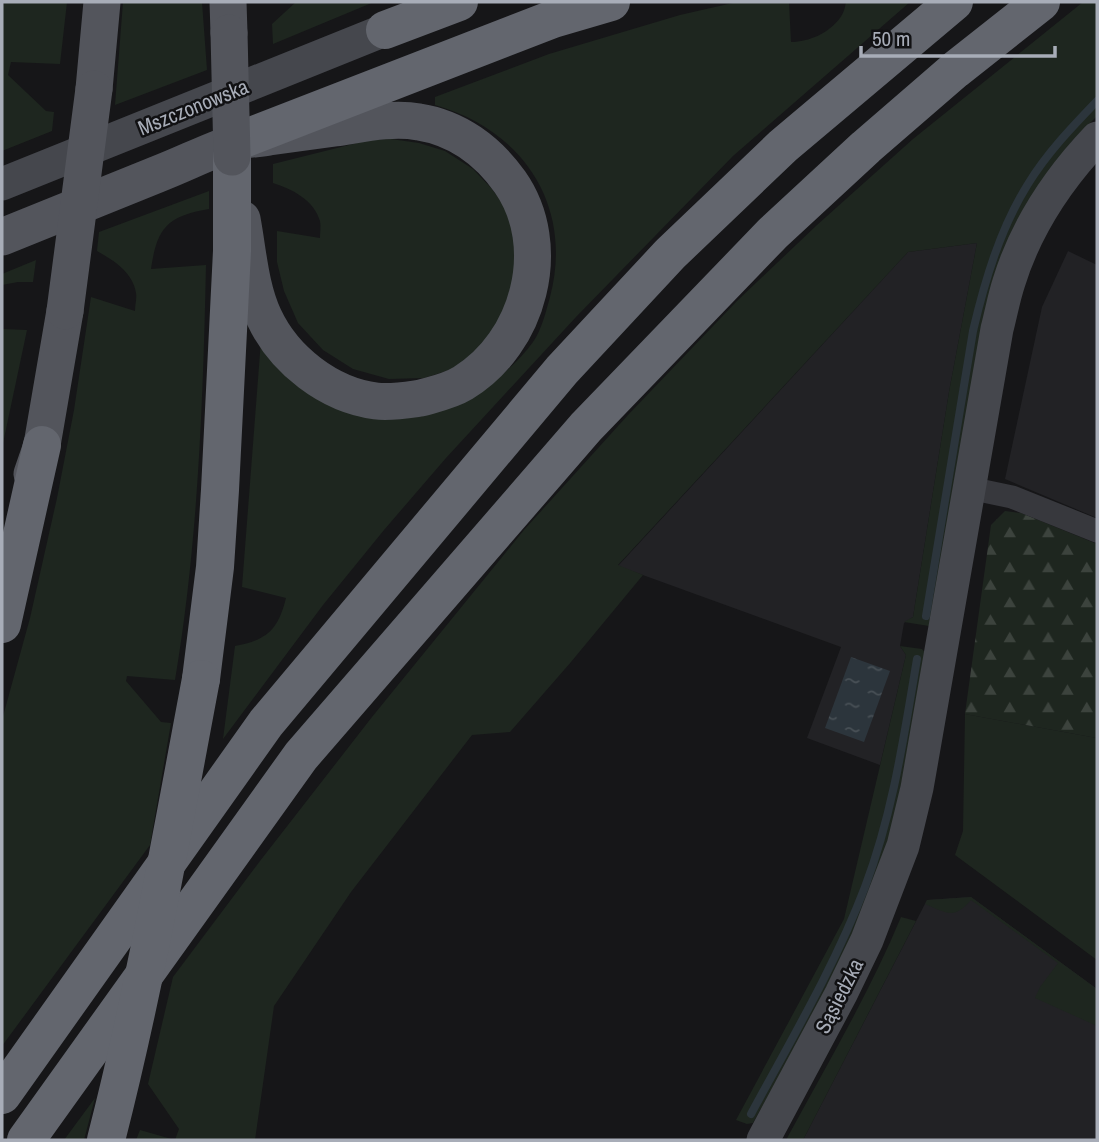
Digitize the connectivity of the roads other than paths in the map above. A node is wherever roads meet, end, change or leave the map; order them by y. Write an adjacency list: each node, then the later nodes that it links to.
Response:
1 (102, 2): 14 (main road, bridge)
2 (437, 2): 8 (main road)
3 (459, 2): 8 (highway)
4 (611, 2): 10 (highway)
5 (954, 2): 19 (highway)
6 (1041, 2): 20 (highway)
7 (229, 17): 10 (main road, bridge)
8 (385, 30): 11 (street, Mszczonowska)
9 (1097, 138): 15 (street, Sąsiedzka)
10 (235, 149): 12 (main road); 13 (highway); 13 (main road)
11 (2, 184)
12 (2, 237)
13 (239, 246): 21 (highway, bridge)
14 (42, 445): 17 (main road); 18 (highway)
15 (969, 488): 16 (street); 22 (street, Sąsiedzka)
16 (1097, 531)
17 (2, 557)
18 (2, 624)
19 (2, 1095)
20 (26, 1140)
21 (106, 1140)
22 (762, 1140)

